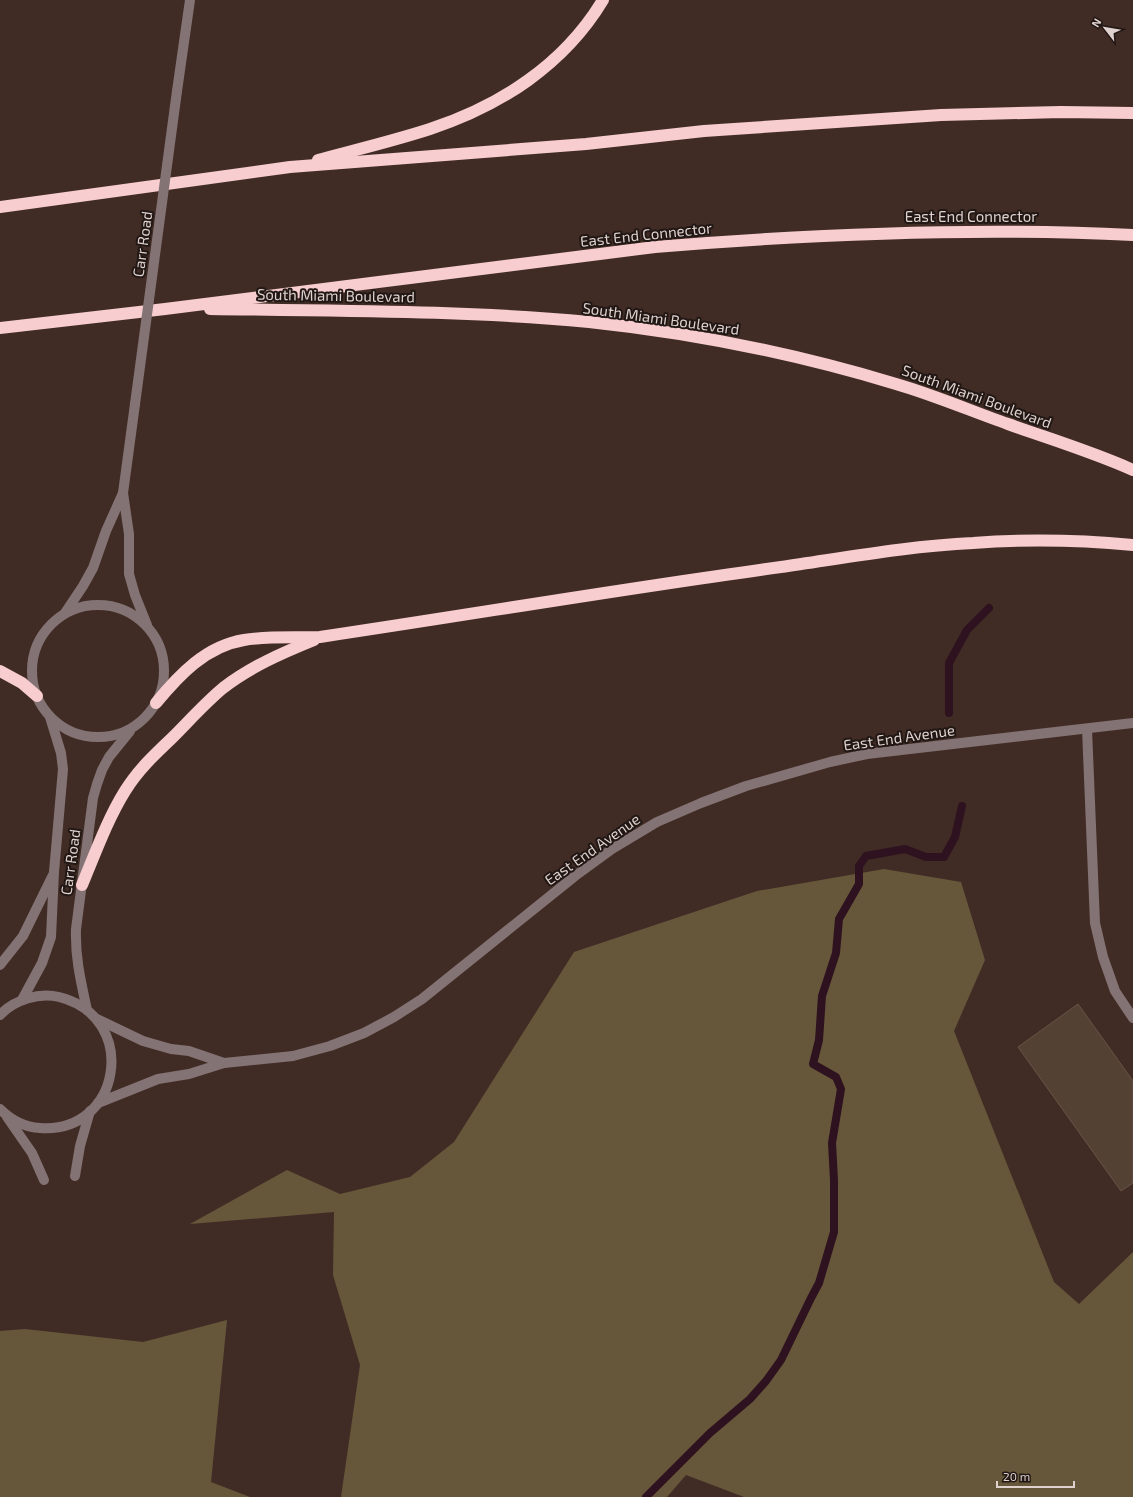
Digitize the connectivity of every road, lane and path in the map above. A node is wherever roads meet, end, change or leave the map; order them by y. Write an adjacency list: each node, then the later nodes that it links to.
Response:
1 (190, 0): 10 (street, Carr Road, bridge)
2 (603, 0): 4 (highway)
3 (1133, 113): 4 (highway)
4 (290, 167): 5 (highway)
5 (0, 207)
6 (1133, 235): 7 (highway, East End Connector)
7 (165, 309): 8 (highway); 9 (highway, South Miami Boulevard)
8 (0, 328)
9 (1133, 470)
10 (123, 492): 12 (street, Carr Road); 13 (street, Carr Road)
11 (1133, 545): 14 (highway)
12 (64, 615): 13 (street); 16 (street)
13 (148, 627): 17 (street)
14 (320, 637): 17 (highway); 23 (highway)
15 (0, 671): 16 (highway)
16 (36, 696): 18 (street)
17 (156, 703): 20 (street)
18 (49, 716): 20 (street); 22 (street, Carr Road)
19 (1133, 723): 21 (street, East End Avenue)
20 (133, 728): 23 (street, Carr Road)
21 (1088, 729): 29 (street); 30 (street, East End Avenue)
22 (54, 872): 24 (street); 25 (street, Carr Road)
23 (82, 885): 26 (street, Carr Road)
24 (0, 965)
25 (22, 1000): 26 (street); 27 (street)
26 (87, 1010): 28 (street)
27 (1, 1014)
28 (95, 1018): 30 (street, East End Avenue); 31 (street)
29 (1133, 1018)
30 (224, 1063): 31 (street, East End Avenue)
31 (98, 1103): 33 (street)
32 (2, 1112): 33 (street); 35 (street)
33 (90, 1112): 34 (street)
34 (75, 1176)
35 (44, 1180)

